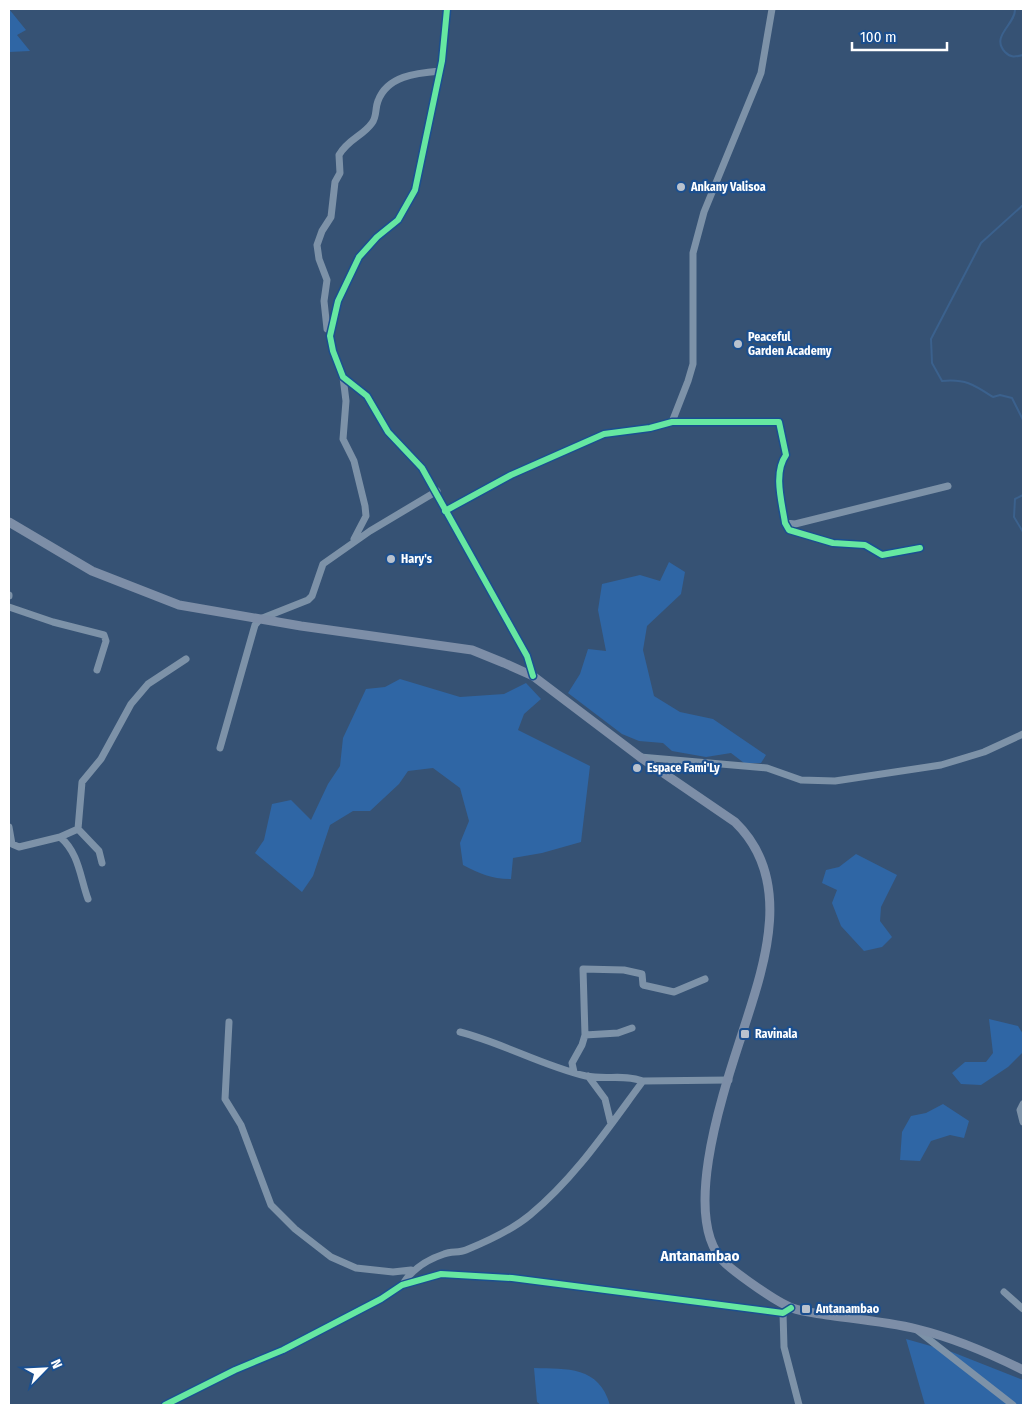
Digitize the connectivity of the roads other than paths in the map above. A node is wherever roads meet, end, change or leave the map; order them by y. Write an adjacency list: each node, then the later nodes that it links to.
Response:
1 (447, 9): 3 (street)
2 (772, 9): 6 (street)
3 (440, 71): 4 (street); 5 (street)
4 (327, 329)
5 (343, 377): 8 (street); 12 (street)
6 (672, 422): 9 (street); 11 (street)
7 (948, 486): 11 (street)
8 (437, 491): 9 (street); 12 (street)
9 (445, 511): 18 (street)
10 (9, 522): 15 (main road)
11 (785, 523): 13 (street)
12 (351, 544): 15 (street)
13 (920, 548)
14 (9, 606): 17 (street)
15 (260, 619): 18 (main road); 20 (street)
16 (186, 659): 23 (street)
17 (97, 670)
18 (533, 676): 21 (main road)
19 (1023, 734): 21 (street)
20 (220, 748)
21 (640, 757): 34 (main road)
22 (9, 827): 24 (street)
23 (78, 829): 24 (street); 25 (street)
24 (60, 837): 26 (street)
25 (102, 863)
26 (88, 899)
27 (705, 979): 31 (street)
28 (229, 1022): 39 (street)
29 (632, 1028): 31 (street)
30 (460, 1032): 32 (street)
31 (585, 1035): 32 (street)
32 (574, 1072): 33 (street)
33 (588, 1076): 35 (street); 38 (street)
34 (729, 1080): 35 (street); 43 (main road)
35 (643, 1081): 38 (street)
36 (1023, 1104): 37 (street)
37 (1023, 1122)
38 (611, 1124): 39 (street)
39 (412, 1270): 40 (street)
40 (402, 1285): 43 (street); 46 (street)
41 (1004, 1292): 42 (street)
42 (1023, 1308)
43 (787, 1310): 44 (main road); 47 (street)
44 (915, 1328): 45 (main road); 48 (street)
45 (1023, 1370)
46 (166, 1405)
47 (799, 1405)
48 (1012, 1405)

